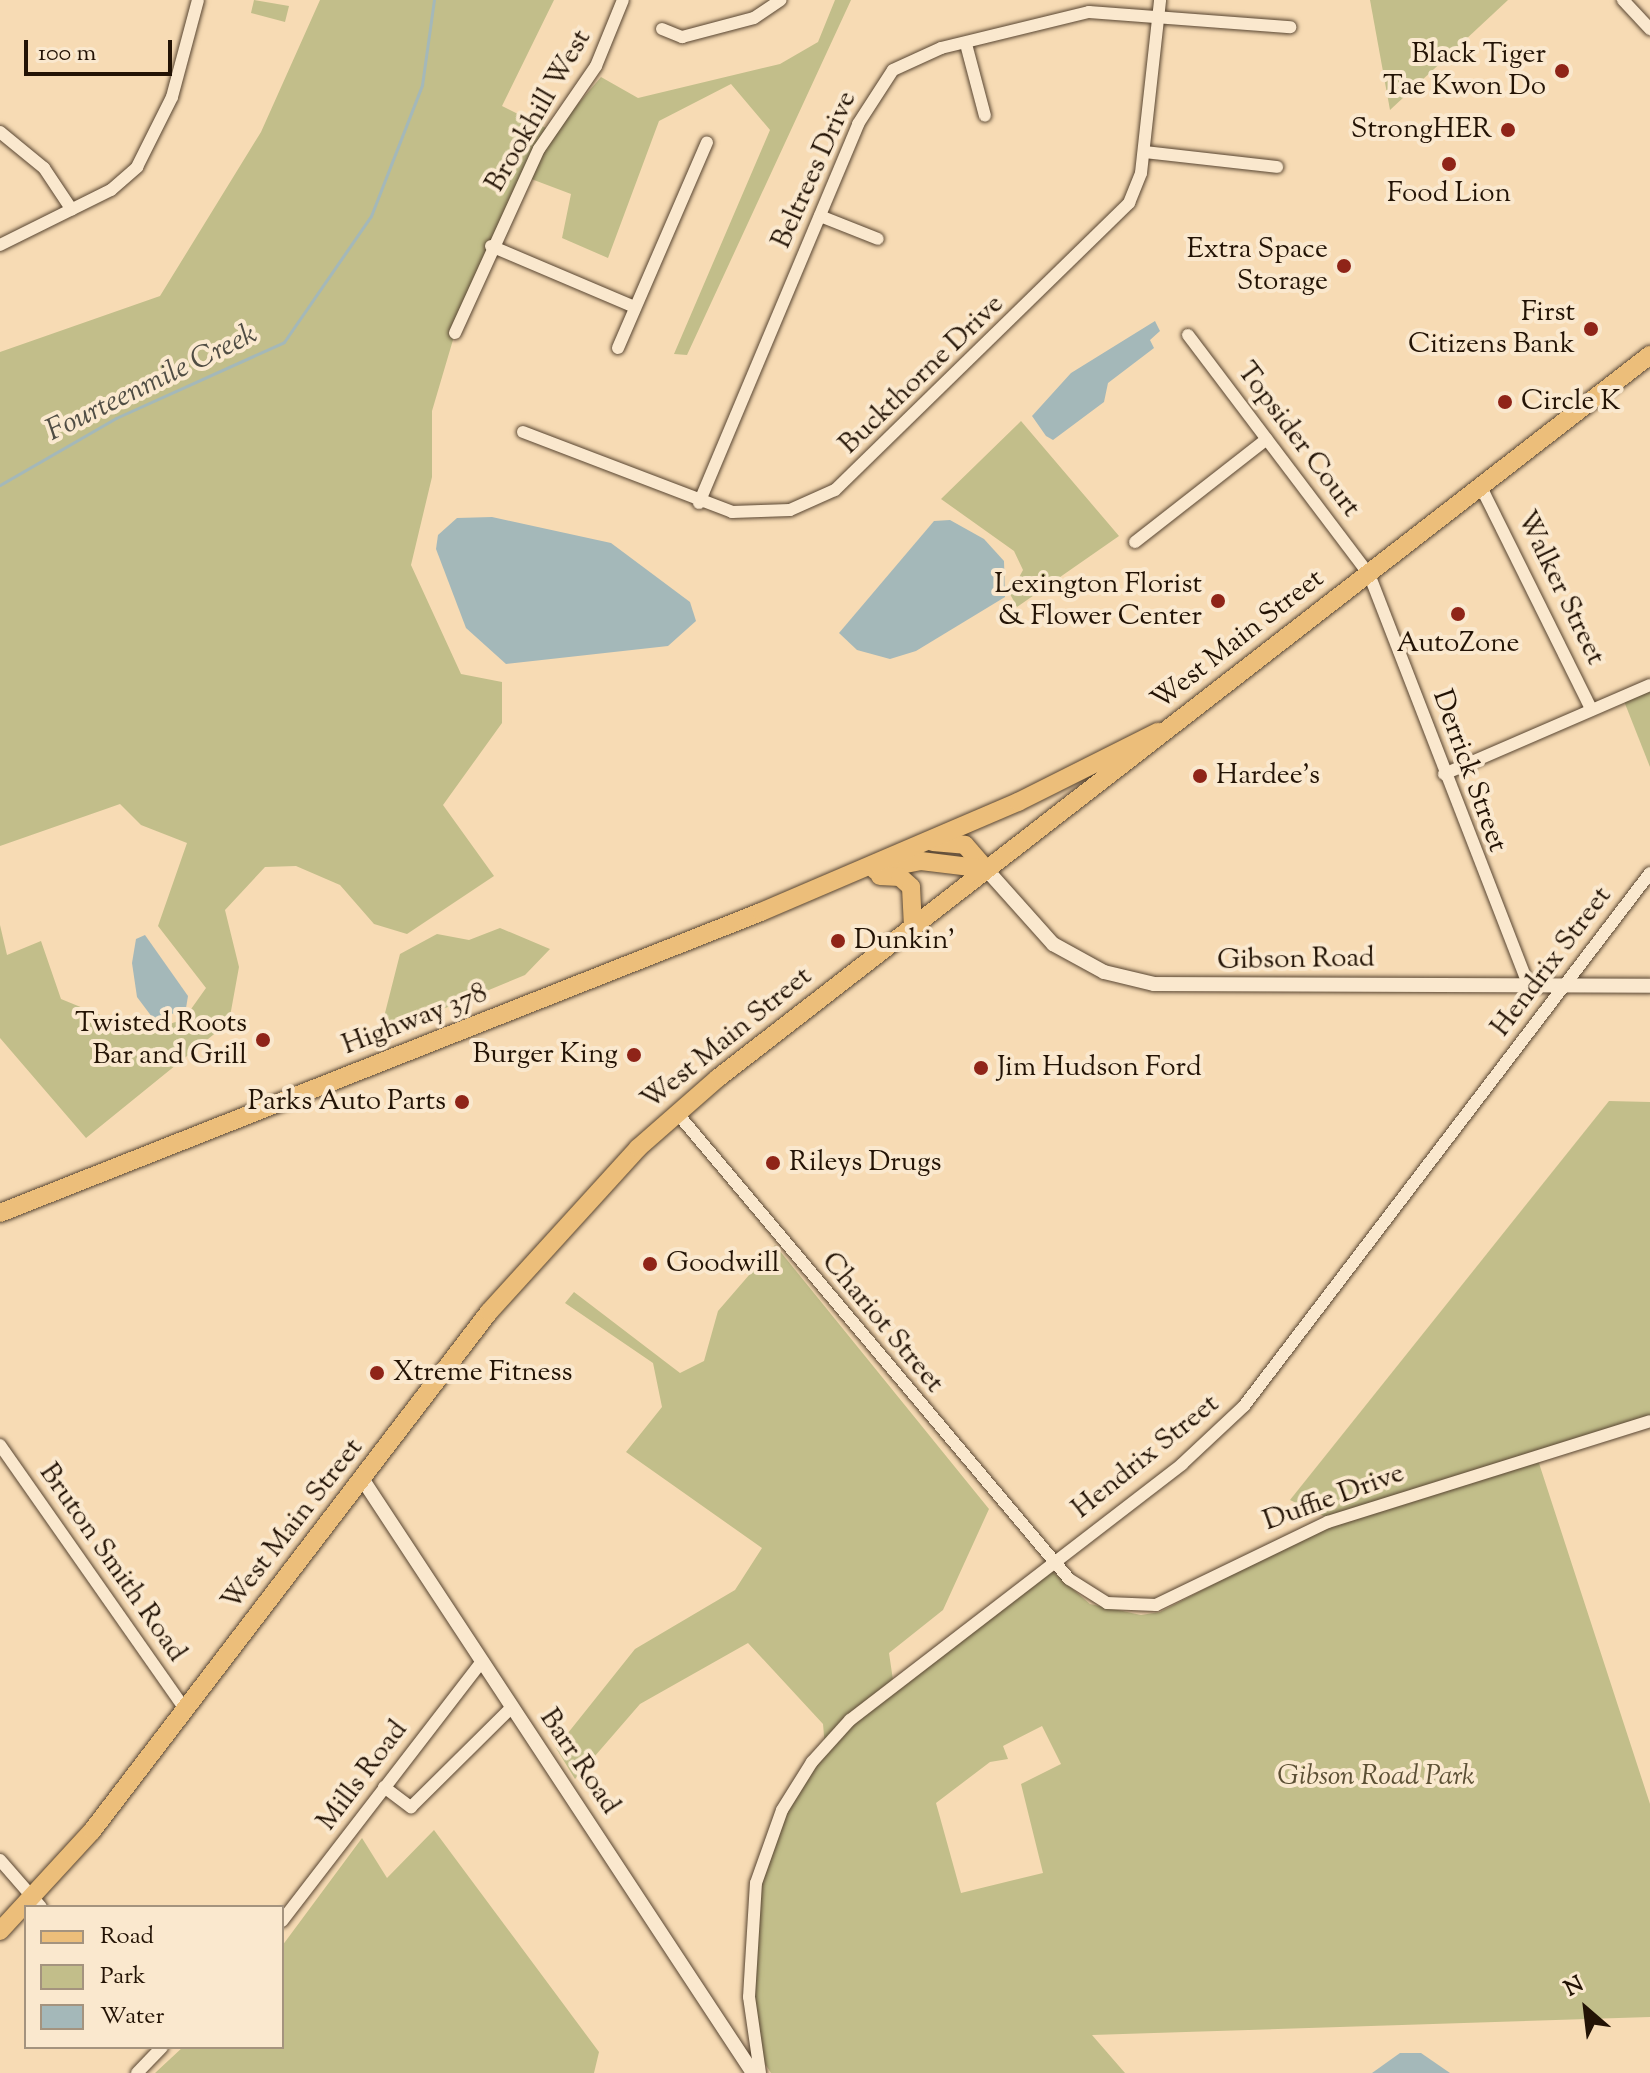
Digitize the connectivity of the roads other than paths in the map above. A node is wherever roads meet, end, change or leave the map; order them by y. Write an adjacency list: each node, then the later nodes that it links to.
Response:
1 (198, 0): 15 (street)
2 (623, 0): 19 (street, Brookhill West)
3 (781, 0): 7 (street)
4 (1623, 0): 8 (street)
5 (1159, 7): 6 (street, Beltrees Drive); 9 (street, Beltrees Drive); 13 (street, Buckthorne Drive)
6 (1290, 27)
7 (662, 29)
8 (1650, 29)
9 (966, 44): 10 (street); 16 (street, Beltrees Drive)
10 (985, 116)
11 (0, 132): 15 (street)
12 (707, 142): 20 (street)
13 (1144, 152): 14 (street); 28 (street, Buckthorne Drive)
14 (1277, 167)
15 (72, 210): 18 (street)
16 (820, 216): 17 (street); 28 (street, Beltrees Drive)
17 (878, 239)
18 (0, 245)
19 (491, 246): 20 (street); 21 (street, Brookhill West)
20 (635, 307): 23 (street)
21 (455, 333)
22 (1188, 335): 26 (street, Topsider Court)
23 (618, 348)
24 (1650, 355): 27 (main road, West Main Street)
25 (523, 432): 28 (street, Buckthorne Drive)
26 (1267, 439): 29 (street); 30 (street, Topsider Court)
27 (1482, 489): 30 (main road, West Main Street); 32 (street, Walker Street)
28 (699, 503)
29 (1135, 542)
30 (1369, 574): 33 (main road, West Main Street); 34 (street, Derrick Street)
31 (1650, 685): 32 (street)
32 (1591, 709): 34 (street)
33 (1165, 731): 35 (main road); 36 (main road, West Main Street)
34 (1444, 774): 41 (street, Derrick Street)
35 (916, 845): 36 (main road); 38 (main road)
36 (986, 869): 38 (main road); 39 (main road, West Main Street); 41 (street, Gibson Road)
37 (1650, 873): 40 (street, Hendrix Street)
38 (849, 875): 39 (main road); 44 (main road, Highway 378)
39 (913, 927): 43 (main road, West Main Street)
40 (1568, 982): 41 (street, Gibson Road); 42 (street, Gibson Road); 48 (street, Hendrix Street)
41 (1528, 983)
42 (1650, 986)
43 (677, 1113): 47 (main road, West Main Street); 48 (street, Chariot Street)
44 (0, 1213)
45 (1650, 1421): 48 (street, Duffie Drive)
46 (0, 1445): 51 (street, Bruton Smith Road)
47 (363, 1480): 49 (street, Barr Road); 51 (main road, West Main Street)
48 (1054, 1561): 61 (street, Hendrix Street)
49 (482, 1661): 50 (street, Barr Road); 52 (street, Mills Road)
50 (511, 1708): 52 (street); 60 (street, Barr Road)
51 (185, 1709): 54 (main road, West Main Street)
52 (384, 1787): 56 (street, Mills Road)
53 (0, 1860): 54 (street)
54 (37, 1903)
55 (24, 1913): 57 (main road, West Main Street)
56 (284, 1918)
57 (0, 1931)
58 (160, 2049): 59 (street)
59 (137, 2073)
60 (753, 2073)
61 (760, 2073)

